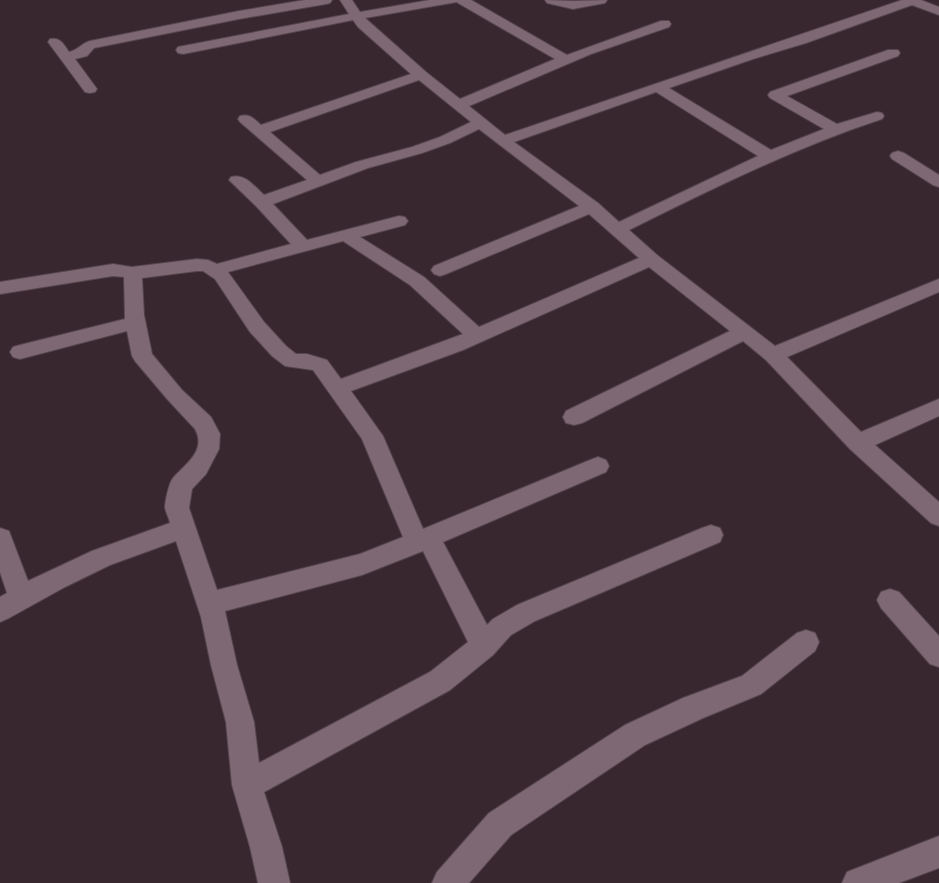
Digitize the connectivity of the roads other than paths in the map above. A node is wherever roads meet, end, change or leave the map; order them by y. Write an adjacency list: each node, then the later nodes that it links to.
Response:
1 (326, 0): 14 (street)
2 (346, 0): 9 (street)
3 (452, 0): 9 (street)
4 (462, 0): 15 (street)
5 (551, 0): 6 (street)
6 (601, 0)
7 (912, 0): 8 (street); 17 (street)
8 (939, 11)
9 (357, 16): 12 (street); 16 (street)
10 (665, 24): 15 (street)
11 (55, 42): 14 (street)
12 (183, 50)
13 (893, 53): 23 (street)
14 (66, 57): 18 (street)
15 (566, 60): 19 (street)
16 (421, 75): 19 (street); 24 (street)
17 (658, 88): 25 (street); 26 (street)
18 (90, 89)
19 (459, 105): 22 (street)
20 (878, 116): 23 (street)
21 (245, 119): 24 (street)
22 (481, 123): 25 (street); 29 (street)
23 (834, 129): 26 (street)
24 (259, 131): 29 (street)
25 (503, 141): 32 (street)
26 (769, 156): 34 (street)
27 (898, 156): 30 (street)
28 (237, 180): 31 (street)
29 (318, 181): 31 (street)
30 (939, 182)
31 (262, 202): 36 (street)
32 (592, 207): 34 (street); 39 (street)
33 (399, 221): 35 (street)
34 (618, 229): 37 (street)
35 (345, 235): 36 (street); 45 (street)
36 (303, 246): 38 (street)
37 (651, 259): 44 (street); 45 (street)
38 (214, 270): 40 (street); 48 (street)
39 (440, 270)
40 (132, 273): 42 (street); 43 (street)
41 (939, 285): 47 (street)
42 (0, 288)
43 (135, 323): 46 (street); 54 (street)
44 (745, 332): 47 (street); 50 (street)
45 (477, 336): 48 (street)
46 (20, 352)
47 (773, 355): 51 (street)
48 (337, 388): 57 (street)
49 (939, 407): 51 (street)
50 (574, 417)
51 (858, 443): 53 (street)
52 (598, 466): 57 (street)
53 (939, 516)
54 (184, 528): 58 (street); 60 (street)
55 (711, 535): 63 (street)
56 (0, 538): 58 (street)
57 (423, 540): 60 (street); 63 (street)
58 (22, 598): 61 (street)
59 (890, 600): 64 (street)
60 (210, 603): 65 (street)
61 (0, 610)
62 (806, 642): 68 (street)
63 (484, 646): 65 (street)
64 (939, 655)
65 (247, 785): 67 (street)
66 (939, 852): 69 (street)
67 (274, 883)
68 (448, 883)
69 (858, 883)

